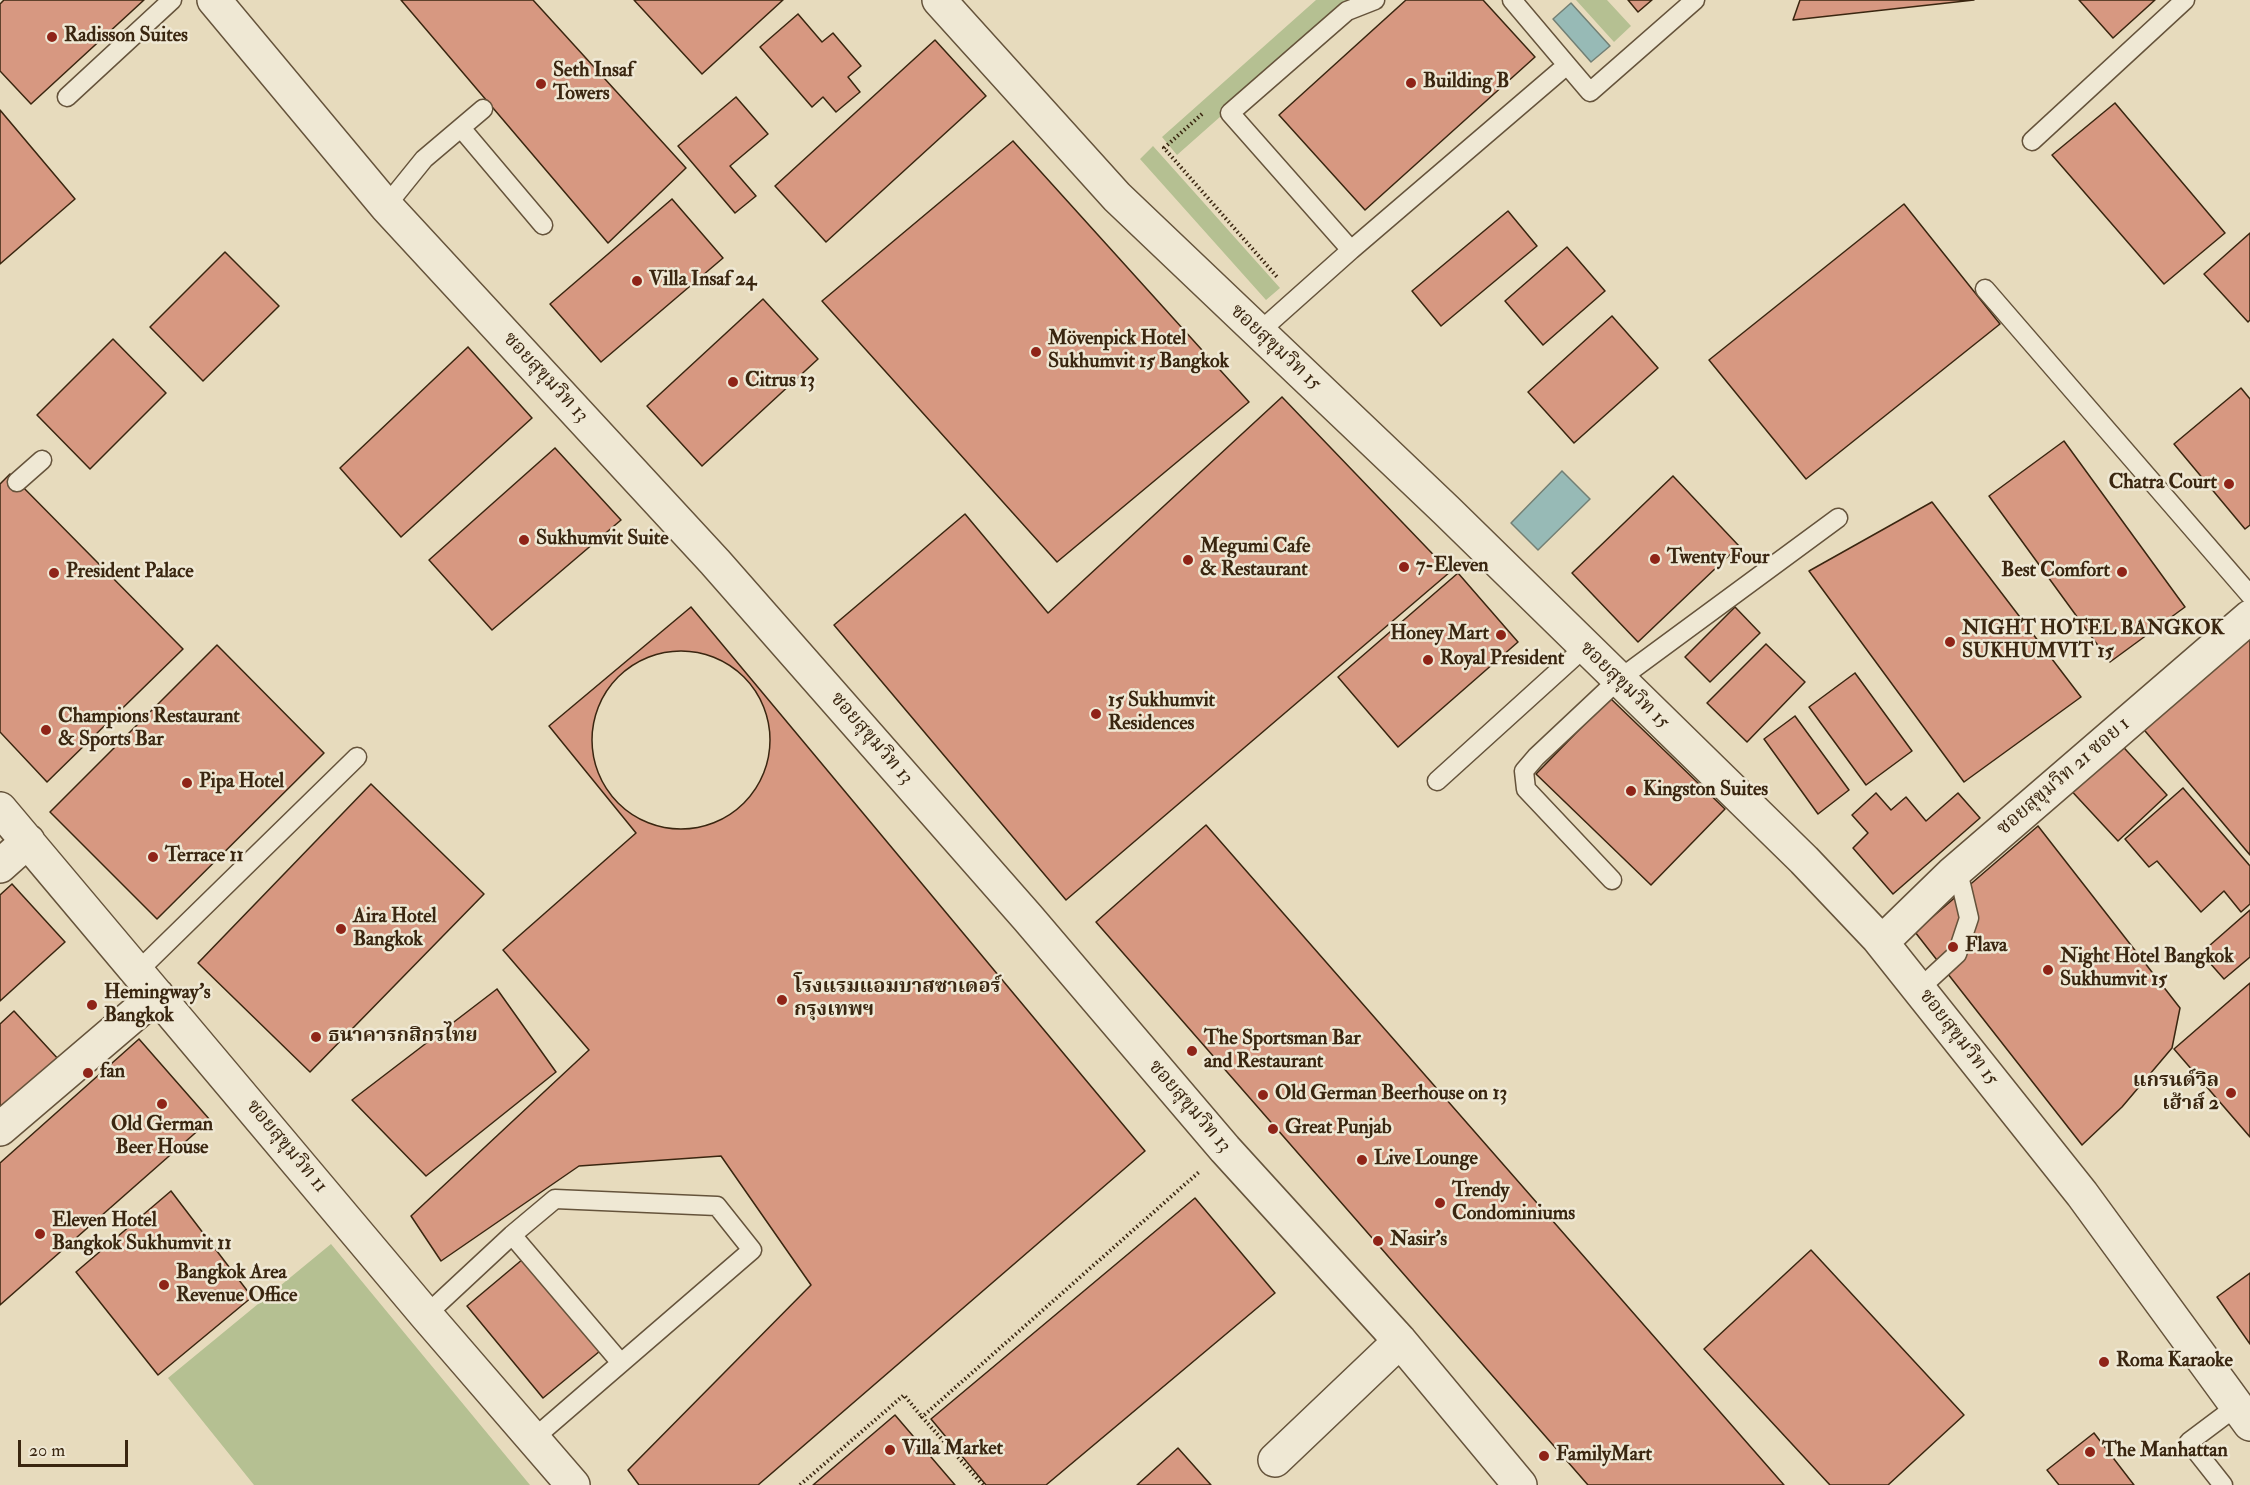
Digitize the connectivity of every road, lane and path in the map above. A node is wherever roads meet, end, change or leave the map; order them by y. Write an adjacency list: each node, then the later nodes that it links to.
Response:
1 (172, 0): 9 (lane)
2 (214, 0): 13 (street, ซอยสุขุมวิท 13)
3 (939, 0): 17 (street, ซอยสุขุมวิท 15)
4 (1375, 0): 15 (lane)
5 (1512, 0): 8 (lane)
6 (1695, 0): 8 (lane)
7 (2185, 0): 12 (lane)
8 (1567, 64): 15 (lane)
9 (67, 97)
10 (483, 109): 11 (lane)
11 (461, 128): 13 (lane); 14 (lane)
12 (2032, 141)
13 (386, 206): 36 (street, ซอยสุขุมวิท 13)
14 (543, 225)
15 (1351, 250): 17 (lane)
16 (1985, 289): 21 (lane)
17 (1259, 332): 23 (street, ซอยสุขุมวิท 15)
18 (42, 459): 19 (lane)
19 (17, 482)
20 (1838, 518): 24 (lane)
21 (2250, 595)
22 (2250, 617): 30 (street, ซอยสุขุมวิท 21 ซอย 1)
23 (1585, 647): 24 (street, ซอยสุขุมวิท 15); 26 (lane)
24 (1618, 680): 31 (lane); 32 (street, ซอยสุขุมวิท 15)
25 (357, 758): 33 (lane)
26 (1437, 781)
27 (0, 809): 28 (street, ซอยสุขุมวิท 11)
28 (28, 841): 29 (street); 33 (street, ซอยสุขุมวิท 11)
29 (0, 866)
30 (1952, 874): 32 (street, ซอยสุขุมวิท 21 ซอย 1); 34 (lane)
31 (1612, 880)
32 (1882, 942): 34 (street, ซอยสุขุมวิท 15)
33 (147, 983): 35 (street); 38 (street, ซอยสุขุมวิท 11)
34 (1919, 988): 41 (street, ซอยสุขุมวิท 15)
35 (0, 1129)
36 (1225, 1149): 39 (street, ซอยสุขุมวิท 13); 42 (path)
37 (512, 1235): 38 (lane); 40 (lane); 40 (lane)
38 (426, 1315): 43 (street, ซอยสุขุมวิท 11)
39 (1400, 1341): 44 (street); 48 (street, ซอยสุขุมวิท 13)
40 (621, 1363): 43 (lane)
41 (2244, 1415): 49 (lane)
42 (922, 1418): 46 (path); 47 (path)
43 (533, 1438): 45 (street, ซอยสุขุมวิท 11)
44 (1275, 1460)
45 (573, 1485)
46 (800, 1485)
47 (982, 1485)
48 (1521, 1485)
49 (2223, 1485)

